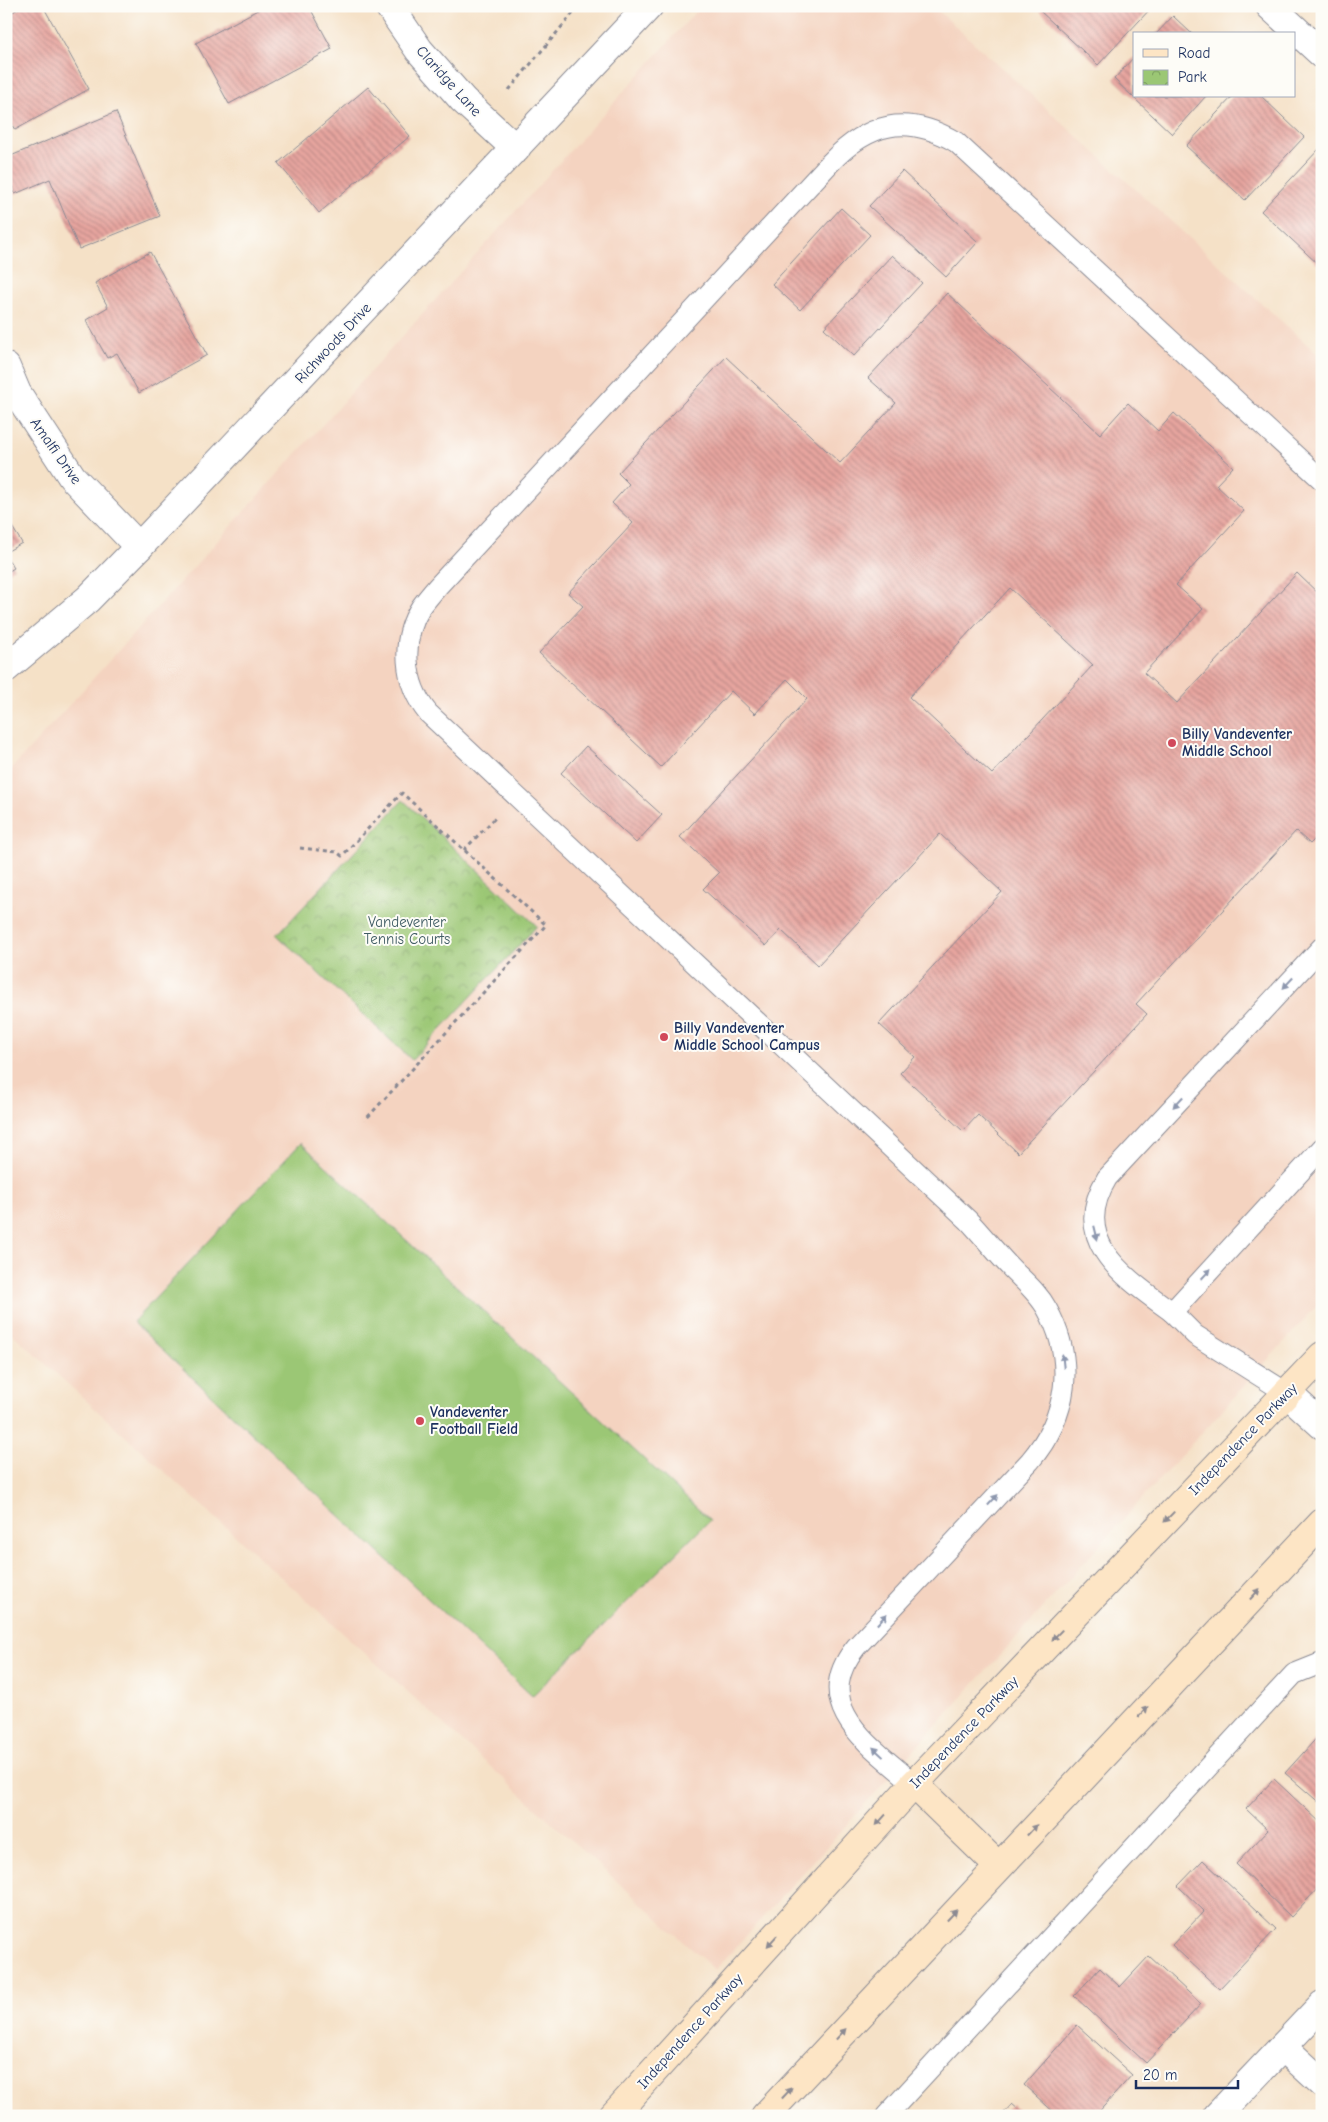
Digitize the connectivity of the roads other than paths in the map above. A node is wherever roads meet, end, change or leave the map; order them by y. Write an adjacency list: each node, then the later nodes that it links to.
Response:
1 (390, 6): 5 (street, Claridge Lane)
2 (648, 6): 5 (street, Richwoods Drive)
3 (1270, 6): 4 (street)
4 (1322, 54)
5 (516, 149): 8 (street, Richwoods Drive)
6 (6, 367): 8 (street, Amalfi Drive)
7 (1322, 480): 18 (lane, one-way to 7)
8 (139, 547): 9 (street, Richwoods Drive)
9 (6, 668)
10 (1322, 947): 12 (lane, one-way to 12)
11 (1322, 1148): 12 (lane, one-way to 11)
12 (1172, 1312): 14 (lane)
13 (1322, 1356): 14 (main road, Independence Parkway)
14 (1287, 1394): 15 (street); 18 (main road, Independence Parkway, one-way to 18)
15 (1322, 1425)
16 (1322, 1523): 19 (main road, one-way to 16)
17 (1322, 1665): 25 (lane)
18 (914, 1784): 19 (main road); 23 (main road, Independence Parkway, one-way to 23)
19 (998, 1866): 24 (main road, one-way to 19)
20 (1322, 2005): 21 (street)
21 (1282, 2048): 22 (street); 26 (street)
22 (1322, 2083)
23 (613, 2116)
24 (765, 2116)
25 (886, 2116)
26 (1217, 2116)

